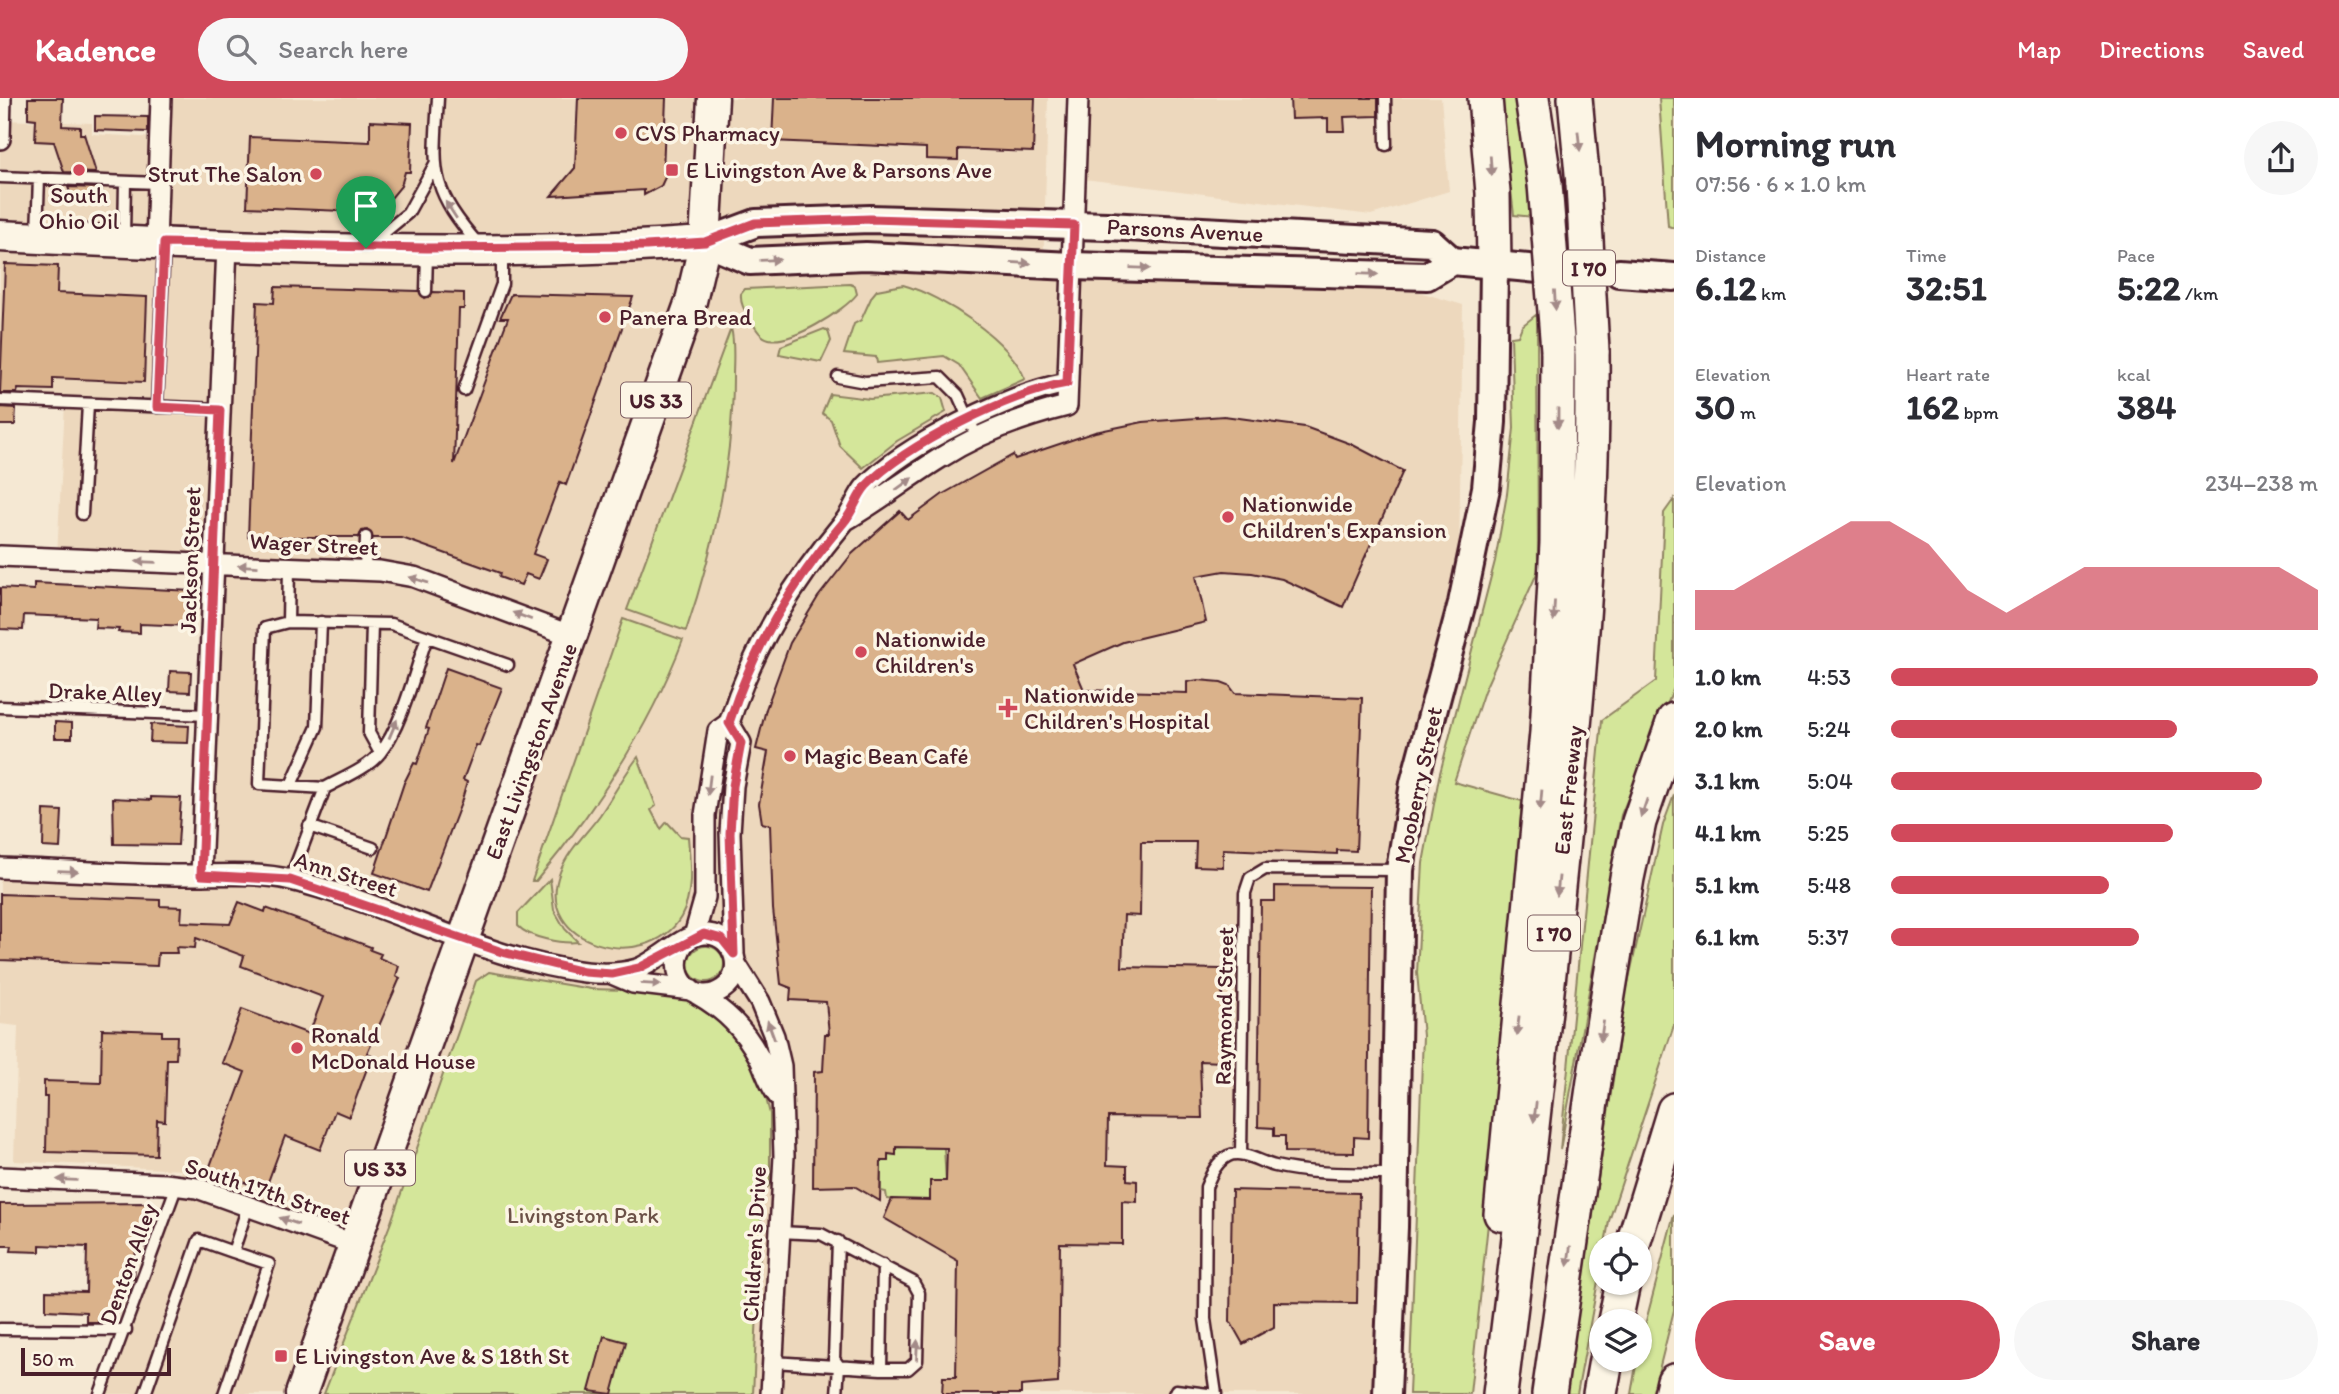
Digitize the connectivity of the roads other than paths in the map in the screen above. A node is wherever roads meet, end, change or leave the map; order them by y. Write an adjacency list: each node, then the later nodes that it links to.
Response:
1 (1, 98): 10 (street)
2 (161, 98): 16 (street)
3 (438, 98): 12 (lane)
4 (713, 98): 21 (main road, East Livingston Avenue / US 33)
5 (1079, 98): 17 (street)
6 (1385, 98): 11 (lane)
7 (1485, 98): 29 (highway, one-way to 29)
8 (1532, 98): 102 (highway, one-way to 102, bridge)
9 (1575, 98): 103 (highway, East Freeway / I 70, one-way to 103, bridge)
10 (0, 139)
11 (1386, 145)
12 (435, 163): 24 (lane); 26 (lane, one-way to 12)
13 (0, 177): 14 (lane)
14 (39, 178): 15 (lane); 19 (lane)
15 (125, 182): 16 (lane); 20 (lane)
16 (158, 183): 22 (street)
17 (1074, 225): 21 (street, Parsons Avenue); 27 (street, Parsons Avenue); 28 (street)
18 (0, 236): 19 (main road, Parsons Avenue)
19 (37, 238): 20 (main road, Parsons Avenue)
20 (124, 242): 22 (main road, Parsons Avenue)
21 (705, 242): 26 (main road, Parsons Avenue); 28 (street, Parsons Avenue, one-way to 28); 51 (main road, East Livingston Avenue / US 33)
22 (160, 243): 23 (main road, Parsons Avenue); 39 (lane)
23 (228, 246): 24 (main road, Parsons Avenue); 40 (street, Jackson Street)
24 (366, 248): 25 (main road, Parsons Avenue)
25 (427, 248): 26 (main road, Parsons Avenue); 33 (lane)
26 (492, 249): 36 (lane)
27 (1452, 261): 28 (street, Parsons Avenue, one-way to 27); 29 (street, Parsons Avenue)
28 (1072, 266): 35 (street)
29 (1494, 266): 30 (street, Parsons Avenue); 64 (street, Mooberry Street)
30 (1539, 269)
31 (1619, 273): 32 (street)
32 (1674, 277)
33 (426, 291)
34 (838, 377): 41 (lane)
35 (1067, 383): 41 (street); 41 (street)
36 (464, 390)
37 (0, 400): 38 (lane)
38 (88, 404): 39 (lane); 42 (lane)
39 (157, 407): 40 (lane)
40 (220, 410): 45 (street, Jackson Street)
41 (973, 428): 57 (street)
42 (82, 514)
43 (366, 537): 47 (lane)
44 (0, 556): 45 (street, Wager Street, one-way to 44)
45 (214, 564): 46 (street, Wager Street, one-way to 45); 55 (street, Jackson Street)
46 (289, 568): 47 (street, Wager Street); 48 (lane)
47 (365, 570): 51 (street, Wager Street, one-way to 47)
48 (288, 622): 49 (lane); 59 (lane)
49 (321, 622): 50 (lane); 59 (lane)
50 (372, 624): 52 (lane); 58 (lane)
51 (572, 636): 67 (main road, East Livingston Avenue / US 33)
52 (427, 637): 53 (lane); 58 (lane, one-way to 52)
53 (508, 665)
54 (0, 707): 55 (lane, Drake Alley)
55 (208, 715): 65 (street, Jackson Street)
56 (1674, 720): 104 (highway, one-way to 104)
57 (729, 723): 68 (street, one-way to 68); 69 (street)
58 (380, 753): 60 (lane)
59 (291, 785): 60 (lane)
60 (325, 788): 61 (lane)
61 (309, 826): 62 (lane); 66 (lane)
62 (373, 848)
63 (0, 868): 65 (street, Ann Street, one-way to 65)
64 (1400, 870): 74 (lane, Raymond Street); 75 (street, Mooberry Street)
65 (201, 875): 66 (street, Ann Street)
66 (290, 880): 67 (street, Ann Street)
67 (463, 938): 70 (street, Ann Street); 82 (main road, East Livingston Avenue / US 33)
68 (690, 939): 69 (street); 70 (street); 71 (street)
69 (735, 959): 71 (street); 72 (street, Children's Drive, one-way to 69)
70 (612, 974): 71 (street, one-way to 71)
71 (693, 991): 72 (street, Children's Drive)
72 (779, 1097): 79 (street, Children's Drive)
73 (1673, 1116): 80 (highway)
74 (1241, 1154): 75 (lane); 100 (lane)
75 (1395, 1174): 101 (street, Mooberry Street)
76 (0, 1178): 77 (street, South 17th Street, one-way to 76)
77 (177, 1185): 78 (street, South 17th Street); 86 (lane, Denton Alley)
78 (248, 1206): 82 (street, South 17th Street, one-way to 78); 83 (lane)
79 (779, 1232): 81 (lane); 87 (street, Children's Drive)
80 (1637, 1232)
81 (838, 1241): 84 (lane); 88 (lane)
82 (353, 1244): 95 (main road, East Livingston Avenue / US 33)
83 (233, 1252): 93 (lane); 94 (lane)
84 (883, 1265): 89 (lane); 89 (lane, one-way to 84)
85 (0, 1329): 86 (lane)
86 (126, 1330): 92 (lane, Denton Alley)
87 (773, 1362): 88 (lane); 96 (street, Children's Drive)
88 (839, 1366): 89 (lane); 97 (lane)
89 (881, 1369)
90 (1604, 1372): 105 (highway)
91 (1674, 1381): 106 (highway)
92 (100, 1394)
93 (145, 1394)
94 (224, 1394)
95 (301, 1394)
96 (771, 1394)
97 (837, 1394)
98 (1174, 1394): 99 (lane)
99 (1208, 1394)
100 (1216, 1394)
101 (1387, 1394)
102 (1486, 1394)
103 (1500, 1394)
104 (1549, 1394)
105 (1600, 1394)
106 (1671, 1394)

